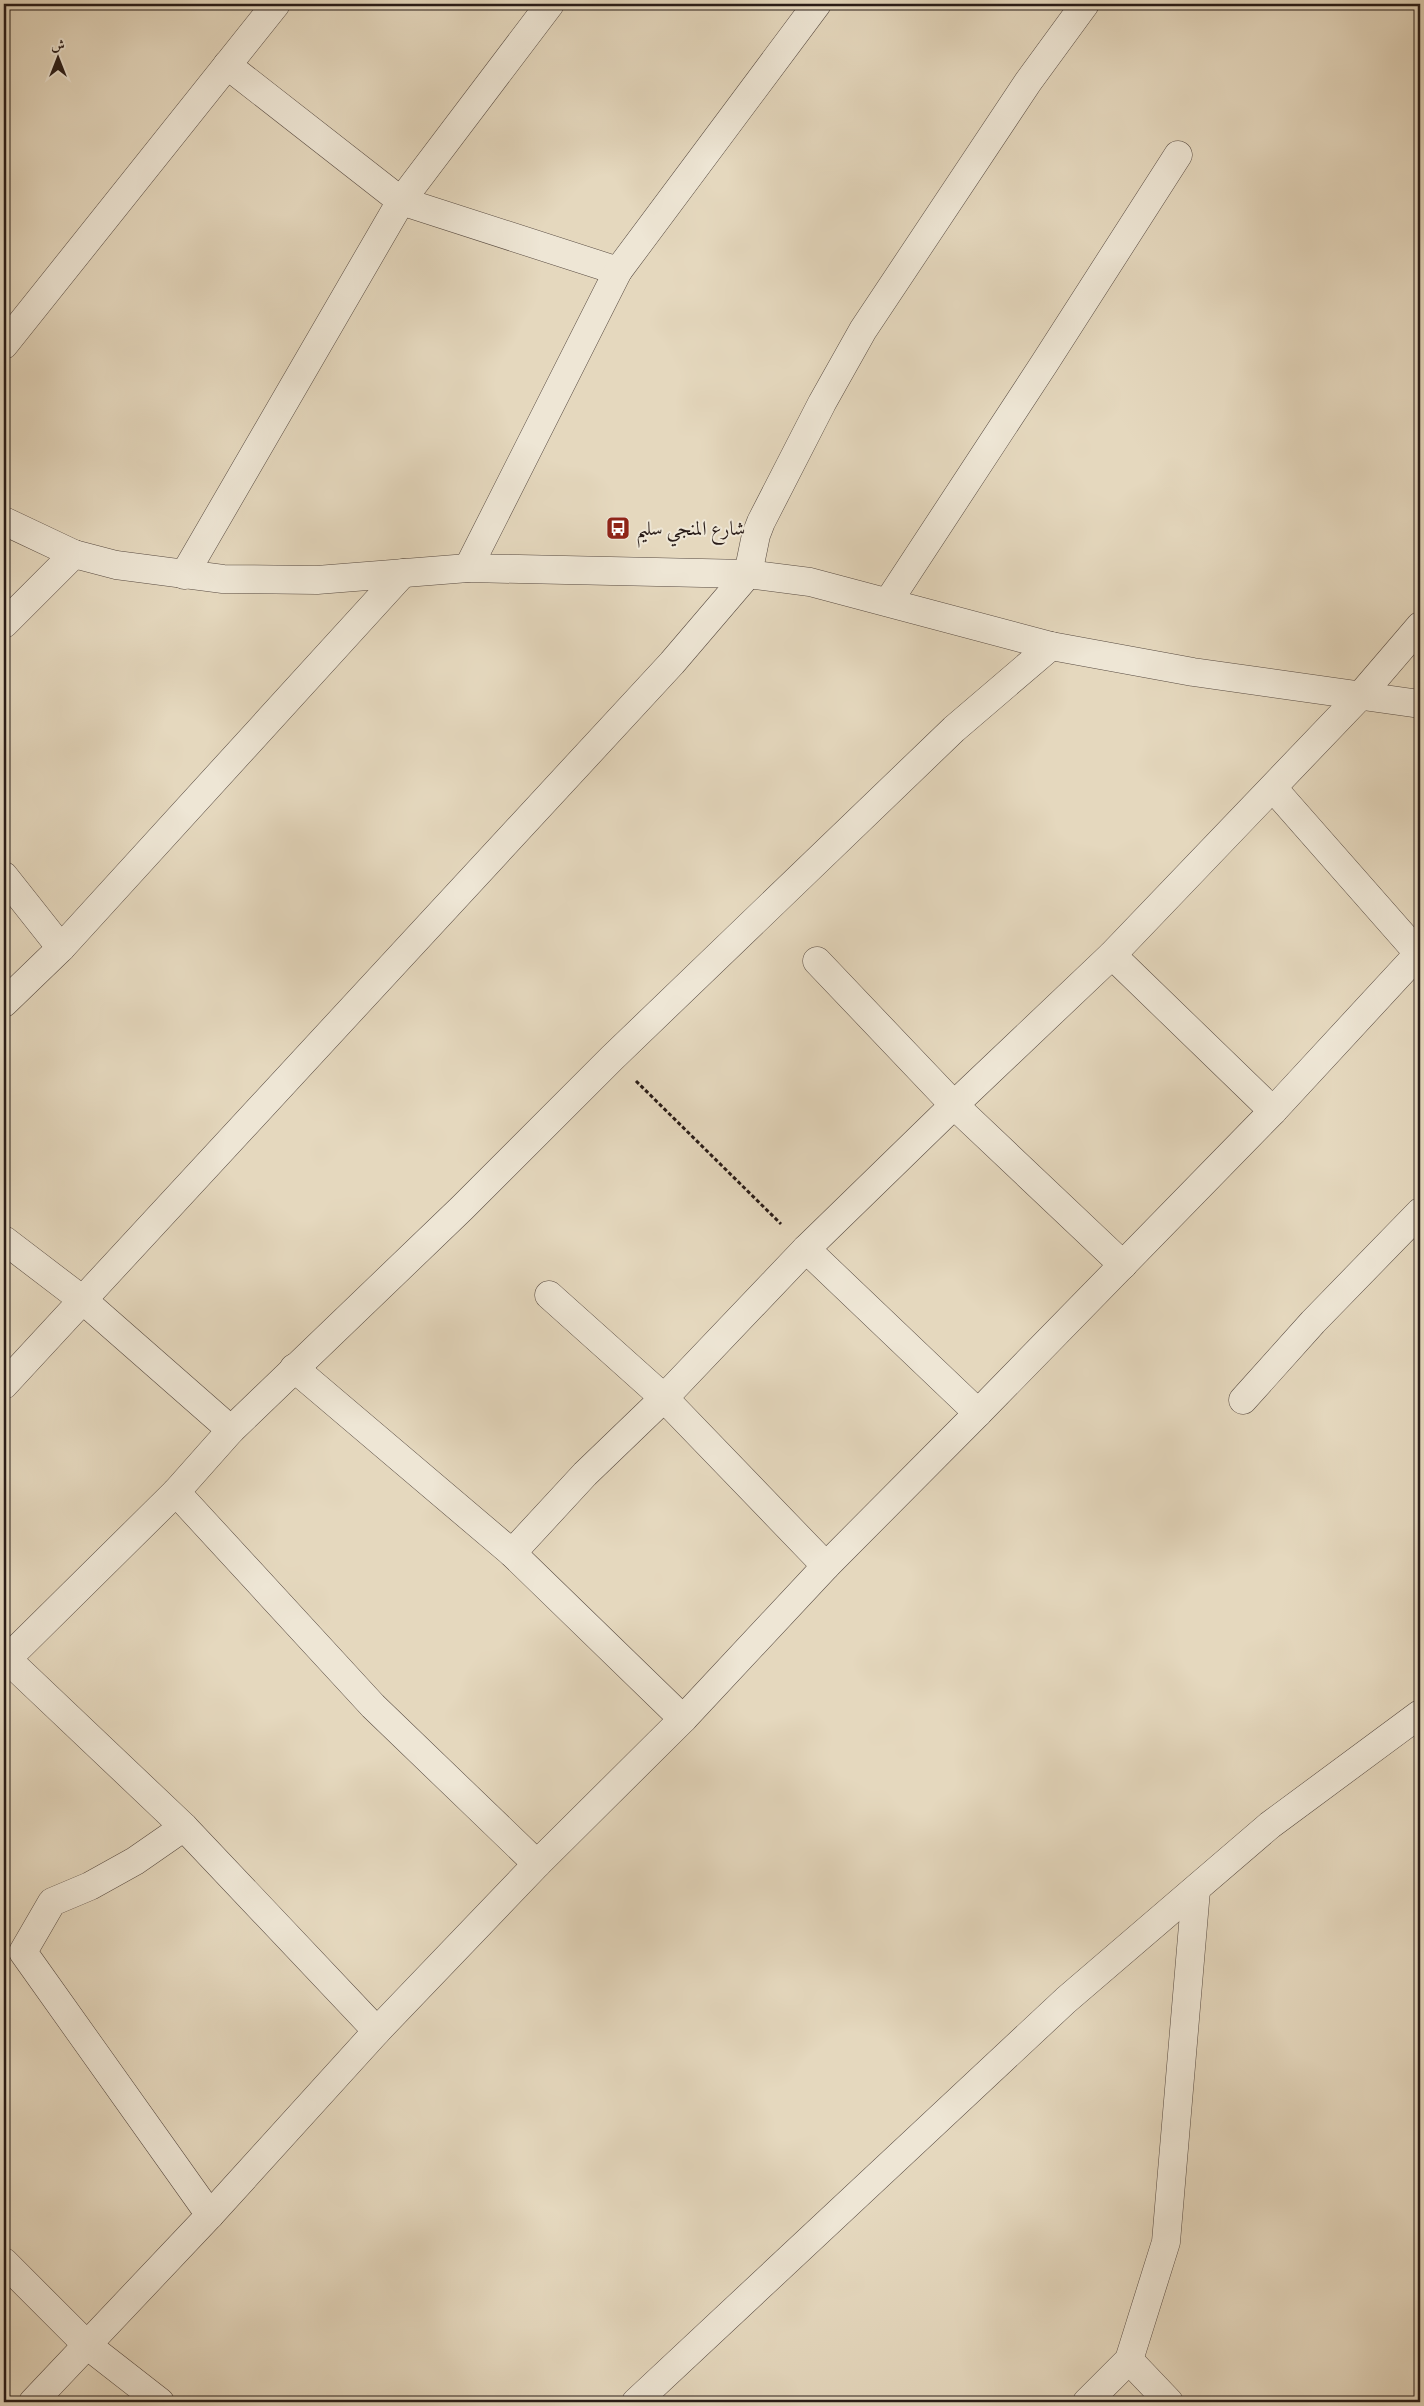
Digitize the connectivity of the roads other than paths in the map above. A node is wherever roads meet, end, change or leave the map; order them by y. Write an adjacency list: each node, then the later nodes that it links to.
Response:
1 (276, 4): 5 (street)
2 (550, 4): 7 (street)
3 (817, 4): 8 (street)
4 (1085, 4): 15 (street)
5 (227, 65): 7 (street); 9 (street)
6 (1178, 155): 16 (street)
7 (401, 202): 8 (street); 14 (street)
8 (618, 271): 12 (street)
9 (4, 345)
10 (4, 521): 11 (street)
11 (74, 554): 14 (street); 17 (street)
12 (468, 568): 13 (street); 15 (street)
13 (403, 573): 14 (street); 24 (street)
14 (184, 574)
15 (748, 574): 16 (street); 36 (street)
16 (888, 602): 19 (street)
17 (4, 624)
18 (1420, 626): 20 (street)
19 (1051, 646): 20 (street); 37 (street)
20 (1360, 696): 21 (street); 22 (street)
21 (1420, 704)
22 (1273, 788): 25 (street); 26 (street)
23 (4, 876): 24 (street)
24 (61, 948): 28 (street)
25 (1420, 953): 30 (street)
26 (1112, 956): 29 (street); 30 (street)
27 (817, 961): 29 (street)
28 (4, 1003)
29 (954, 1105): 33 (street); 34 (street)
30 (1273, 1111): 34 (street)
31 (1420, 1212): 40 (street)
32 (4, 1240): 36 (street)
33 (806, 1249): 39 (street); 41 (street)
34 (1123, 1265): 41 (street)
35 (549, 1295): 39 (street)
36 (84, 1300): 38 (street); 42 (street)
37 (294, 1368): 42 (street); 44 (street)
38 (4, 1385)
39 (664, 1398): 44 (street); 45 (street)
40 (1243, 1400)
41 (978, 1413): 45 (street)
42 (231, 1430): 43 (street)
43 (176, 1492): 46 (street); 50 (street)
44 (512, 1552): 48 (street)
45 (826, 1566): 48 (street)
46 (5, 1661): 49 (street)
47 (1420, 1714): 51 (street)
48 (683, 1719): 50 (street)
49 (184, 1827): 52 (street); 53 (street)
50 (537, 1864): 52 (street)
51 (1196, 1890): 56 (street); 59 (street)
52 (377, 2031): 53 (street)
53 (210, 2215): 55 (street)
54 (4, 2262): 55 (street)
55 (87, 2345): 57 (street); 58 (street)
56 (1129, 2360): 60 (street); 61 (street)
57 (33, 2402)
58 (160, 2402)
59 (636, 2402)
60 (1088, 2402)
61 (1169, 2402)

